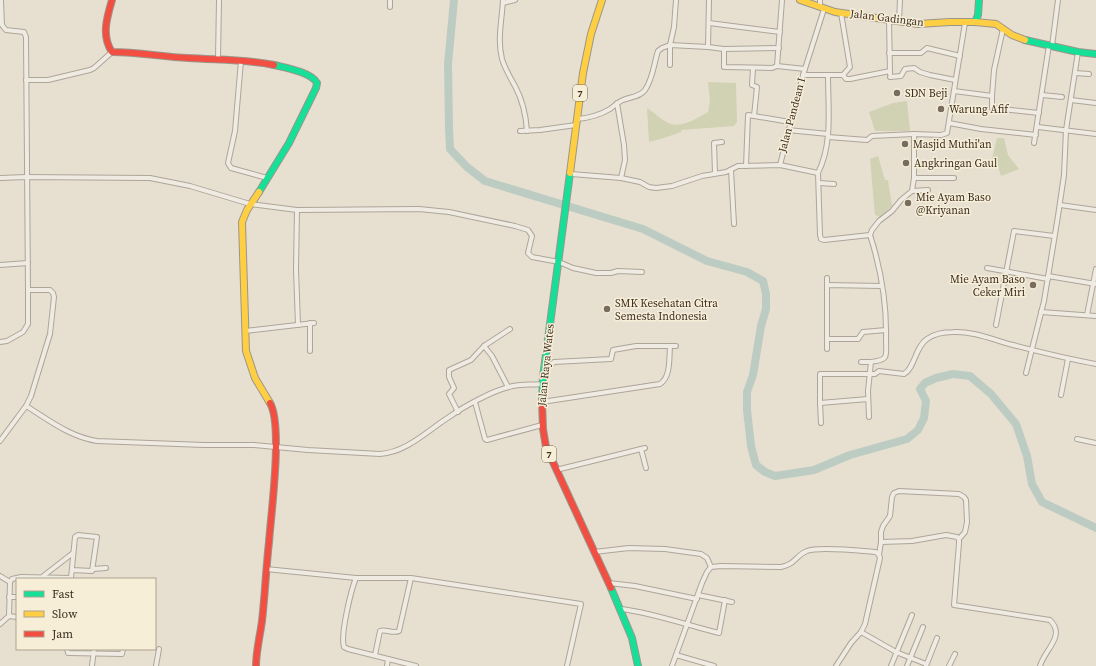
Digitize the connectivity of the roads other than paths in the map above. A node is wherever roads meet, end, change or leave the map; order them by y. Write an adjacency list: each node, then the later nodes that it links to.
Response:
1 (1, 0): 48 (street)
2 (112, 0): 31 (main road)
3 (218, 0): 36 (street)
4 (390, 0): 16 (street)
5 (515, 0): 15 (street)
6 (602, 0): 59 (main road, 7)
7 (676, 0): 26 (street)
8 (709, 0): 22 (street)
9 (782, 0): 25 (street)
10 (800, 0): 17 (main road, Jalan Gadingan)
11 (820, 0): 17 (street, Jalan Pandean I)
12 (900, 0): 20 (street)
13 (979, 0): 21 (main road)
14 (1058, 0): 27 (street)
15 (503, 2): 66 (street)
16 (390, 7)
17 (822, 8): 18 (main road, Jalan Gadingan); 41 (street, Jalan Pandean I)
18 (841, 13): 19 (main road, Jalan Gadingan); 46 (street)
19 (889, 20): 20 (main road, Jalan Gadingan); 33 (street)
20 (899, 21): 23 (main road, Jalan Gadingan)
21 (975, 22): 23 (main road, Jalan Gadingan); 24 (main road, Jalan Gadingan)
22 (709, 23): 25 (street); 28 (street)
23 (965, 23): 35 (street)
24 (1003, 29): 27 (main road, Jalan Gadingan); 52 (street)
25 (780, 32): 29 (street)
26 (670, 45): 28 (street); 38 (street); 55 (street)
27 (1050, 46): 32 (main road, Jalan Gadingan); 51 (street)
28 (708, 47): 30 (street)
29 (779, 48): 30 (street); 39 (street)
30 (724, 49): 40 (street)
31 (112, 52): 36 (main road); 48 (street)
32 (1078, 52): 34 (main road, Jalan Gadingan); 43 (street)
33 (889, 53): 35 (street); 42 (street)
34 (1096, 54)
35 (960, 56): 49 (street)
36 (218, 60): 37 (main road)
37 (241, 61): 81 (street); 81 (main road)
38 (670, 65)
39 (777, 66): 40 (street); 41 (street)
40 (753, 68): 58 (street)
41 (805, 69): 47 (street, Jalan Pandean I)
42 (890, 71): 46 (street); 49 (street)
43 (1075, 73): 44 (street); 54 (street)
44 (1089, 74)
45 (828, 75): 46 (street); 47 (street); 69 (street)
46 (843, 75)
47 (803, 76): 60 (street, Jalan Pandean I)
48 (26, 80): 79 (street)
49 (955, 80): 50 (street)
50 (954, 91): 52 (street); 61 (street)
51 (1042, 95): 53 (street); 57 (street)
52 (992, 96): 57 (street)
53 (1062, 97)
54 (1071, 100): 56 (street); 64 (street)
55 (617, 103): 59 (street); 82 (street)
56 (1096, 103)
57 (1039, 113): 62 (street)
58 (754, 116): 60 (street); 74 (street)
59 (576, 122): 66 (street); 78 (main road, 7)
60 (790, 122): 63 (street, Jalan Pandean I)
61 (949, 123): 67 (street); 70 (street)
62 (1038, 127): 64 (street); 70 (street)
63 (788, 130): 69 (street); 73 (street, Jalan Pandean I)
64 (1066, 130): 68 (street); 90 (street)
65 (520, 131): 66 (street)
66 (528, 131)
67 (914, 134): 69 (street); 83 (street)
68 (1096, 134)
69 (828, 135): 77 (street)
70 (1036, 135): 72 (street)
71 (722, 142): 76 (street)
72 (1034, 143)
73 (780, 165): 74 (street); 77 (street, Jalan Pandean I)
74 (746, 166): 75 (street)
75 (731, 170): 76 (street); 93 (street)
76 (715, 173): 82 (street)
77 (818, 173): 85 (street)
78 (571, 174): 82 (street); 96 (main road, Jalan Raya Wates / 7)
79 (26, 177): 80 (street); 89 (street); 97 (street)
80 (0, 178)
81 (267, 178): 89 (main road)
82 (621, 178)
83 (914, 178): 84 (street); 88 (street)
84 (954, 178)
85 (819, 183): 86 (street); 94 (street)
86 (834, 184)
87 (928, 190): 88 (street)
88 (912, 191): 94 (street)
89 (250, 204): 91 (street); 116 (main road)
90 (1060, 205): 92 (street); 95 (street)
91 (297, 210): 96 (street); 112 (street)
92 (1096, 210)
93 (734, 224)
94 (870, 235): 107 (street)
95 (1054, 236): 102 (street); 103 (street)
96 (559, 262): 101 (street); 129 (main road, Jalan Raya Wates / 7)
97 (28, 263): 98 (street); 108 (street)
98 (0, 266)
99 (987, 268): 102 (street)
100 (1096, 269): 106 (street)
101 (642, 272)
102 (1005, 272): 103 (street); 113 (street)
103 (1048, 277): 106 (street); 109 (street)
104 (827, 278): 105 (street)
105 (827, 284): 107 (street); 117 (street)
106 (1094, 284): 110 (street)
107 (882, 286): 115 (street)
108 (28, 290): 118 (street); 139 (street)
109 (1041, 312): 110 (street); 123 (street)
110 (1087, 315): 111 (street)
111 (1096, 316)
112 (298, 325): 116 (street); 124 (street)
113 (996, 325)
114 (510, 330): 119 (street)
115 (886, 330): 117 (street); 127 (street)
116 (245, 331): 147 (main road)
117 (827, 339): 122 (street)
118 (0, 342)
119 (484, 346): 133 (street); 140 (street)
120 (670, 346): 121 (street); 129 (street); 137 (street)
121 (676, 346)
122 (827, 349)
123 (1032, 350): 125 (street); 130 (street); 131 (street)
124 (310, 351)
125 (1068, 359): 128 (street); 134 (street)
126 (861, 362): 127 (street)
127 (871, 362): 131 (street)
128 (1096, 364)
129 (545, 366): 132 (main road, Jalan Raya Wates / 7)
130 (1026, 373)
131 (870, 374): 135 (street); 138 (street)
132 (542, 384): 133 (street); 137 (main road, Jalan Raya Wates / 7)
133 (508, 387): 136 (street)
134 (1061, 395)
135 (868, 399): 138 (street); 141 (street)
136 (475, 402): 140 (street); 143 (street)
137 (542, 402): 143 (main road, Jalan Raya Wates / 7)
138 (820, 403): 142 (street)
139 (26, 406): 145 (street); 147 (street)
140 (458, 412): 147 (street)
141 (869, 417)
142 (821, 423)
143 (542, 425): 149 (main road, Jalan Raya Wates / 7)
144 (1077, 439): 146 (street)
145 (0, 441)
146 (1096, 443)
147 (276, 446): 158 (main road)
148 (646, 468): 149 (street)
149 (556, 470): 152 (main road, Jalan Raya Wates / 7)
150 (959, 539): 151 (street); 151 (street); 206 (street)
151 (881, 542): 154 (street)
152 (594, 552): 155 (street); 166 (main road, Jalan Raya Wates / 7)
153 (73, 553): 157 (street); 159 (street); 161 (street)
154 (879, 555): 155 (street); 179 (street)
155 (711, 567): 169 (street)
156 (106, 568): 157 (street)
157 (93, 569): 159 (street)
158 (266, 569): 163 (street); 195 (main road)
159 (72, 570): 162 (street)
160 (0, 576): 165 (street)
161 (42, 577): 162 (street); 165 (street)
162 (71, 578)
163 (356, 578): 164 (street); 188 (street)
164 (411, 578): 188 (street); 198 (street)
165 (10, 582): 167 (street)
166 (608, 583): 169 (street); 172 (main road, Jalan Raya Wates / 7)
167 (9, 597): 168 (street); 174 (street)
168 (16, 597)
169 (697, 597): 170 (street); 177 (street)
170 (725, 600): 171 (street); 177 (street)
171 (732, 602)
172 (620, 609): 177 (street); 199 (main road, Jalan Raya Wates / 7)
173 (912, 615): 185 (street)
174 (9, 616): 175 (street); 176 (street)
175 (16, 617)
176 (0, 624)
177 (687, 625): 187 (street)
178 (923, 627): 189 (street)
179 (861, 632): 185 (street); 202 (street)
180 (937, 638): 192 (street)
181 (159, 649): 194 (street)
182 (67, 650): 184 (street)
183 (123, 650): 184 (street)
184 (94, 651): 193 (street)
185 (896, 652): 189 (street); 203 (street)
186 (955, 654): 205 (street)
187 (676, 655): 191 (street); 200 (street)
188 (375, 656): 190 (street)
189 (910, 658): 192 (street); 204 (street)
190 (388, 659): 196 (street); 197 (street)
191 (701, 664): 201 (street)
192 (926, 665)
193 (92, 666)
194 (156, 666)
195 (256, 666)
196 (387, 666)
197 (416, 666)
198 (567, 666)
199 (638, 666)
200 (672, 666)
201 (714, 666)
202 (836, 666)
203 (891, 666)
204 (907, 666)
205 (949, 666)
206 (1040, 666)

